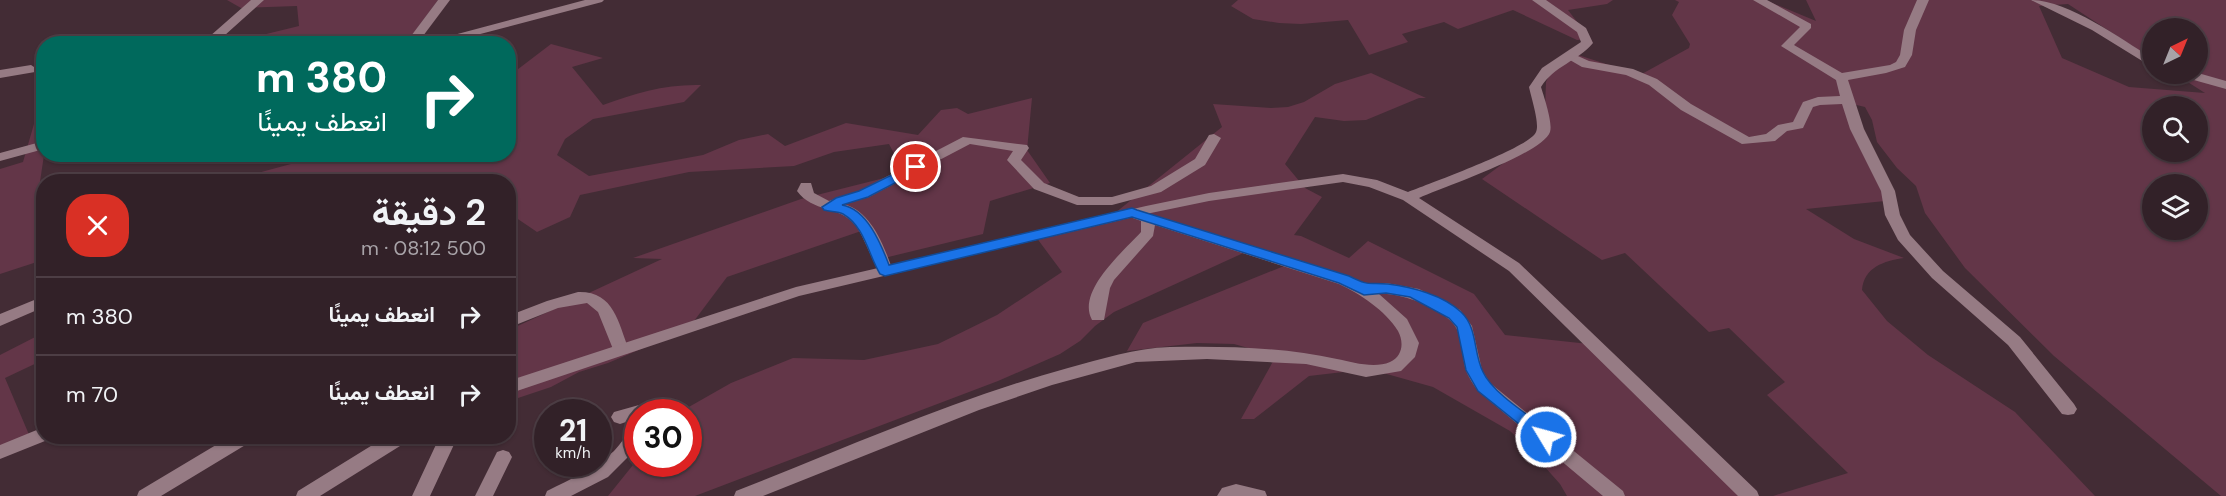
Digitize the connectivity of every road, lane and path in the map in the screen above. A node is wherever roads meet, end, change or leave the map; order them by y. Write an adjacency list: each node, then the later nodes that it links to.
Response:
1 (258, 0): 8 (street)
2 (444, 0): 9 (street)
3 (598, 0): 10 (street)
4 (1538, 0): 11 (street)
5 (1759, 0): 15 (street)
6 (1923, 0): 15 (street)
7 (2037, 0): 12 (street)
8 (216, 36)
9 (417, 36)
10 (457, 36)
11 (1569, 56): 18 (street); 23 (street)
12 (2142, 57)
13 (31, 69): 14 (street)
14 (0, 74)
15 (1842, 78): 18 (street)
16 (2208, 80): 17 (street)
17 (2226, 85)
18 (1849, 100): 34 (street)
19 (1214, 138): 24 (street)
20 (36, 147): 21 (street)
21 (0, 157)
22 (806, 186): 24 (street)
23 (1408, 196): 25 (street); 54 (street)
24 (829, 207): 26 (street)
25 (1140, 215): 26 (street); 27 (street); 29 (street)
26 (885, 271): 32 (street)
27 (1364, 290): 50 (street); 53 (street)
28 (36, 304): 30 (street)
29 (1098, 316)
30 (0, 320)
31 (516, 320): 32 (street)
32 (621, 350): 33 (street)
33 (516, 385)
34 (2068, 408)
35 (624, 416): 36 (street)
36 (620, 417)
37 (36, 437): 41 (street)
38 (237, 444): 45 (street)
39 (389, 444): 46 (street)
40 (445, 444): 47 (street)
41 (0, 452)
42 (624, 452): 44 (street)
43 (504, 457): 48 (street)
44 (588, 488): 49 (street)
45 (146, 496)
46 (305, 496)
47 (421, 496)
48 (484, 496)
49 (554, 496)
50 (742, 496)
51 (1226, 496): 52 (street)
52 (1258, 496)
53 (1616, 496)
54 (1750, 496)

